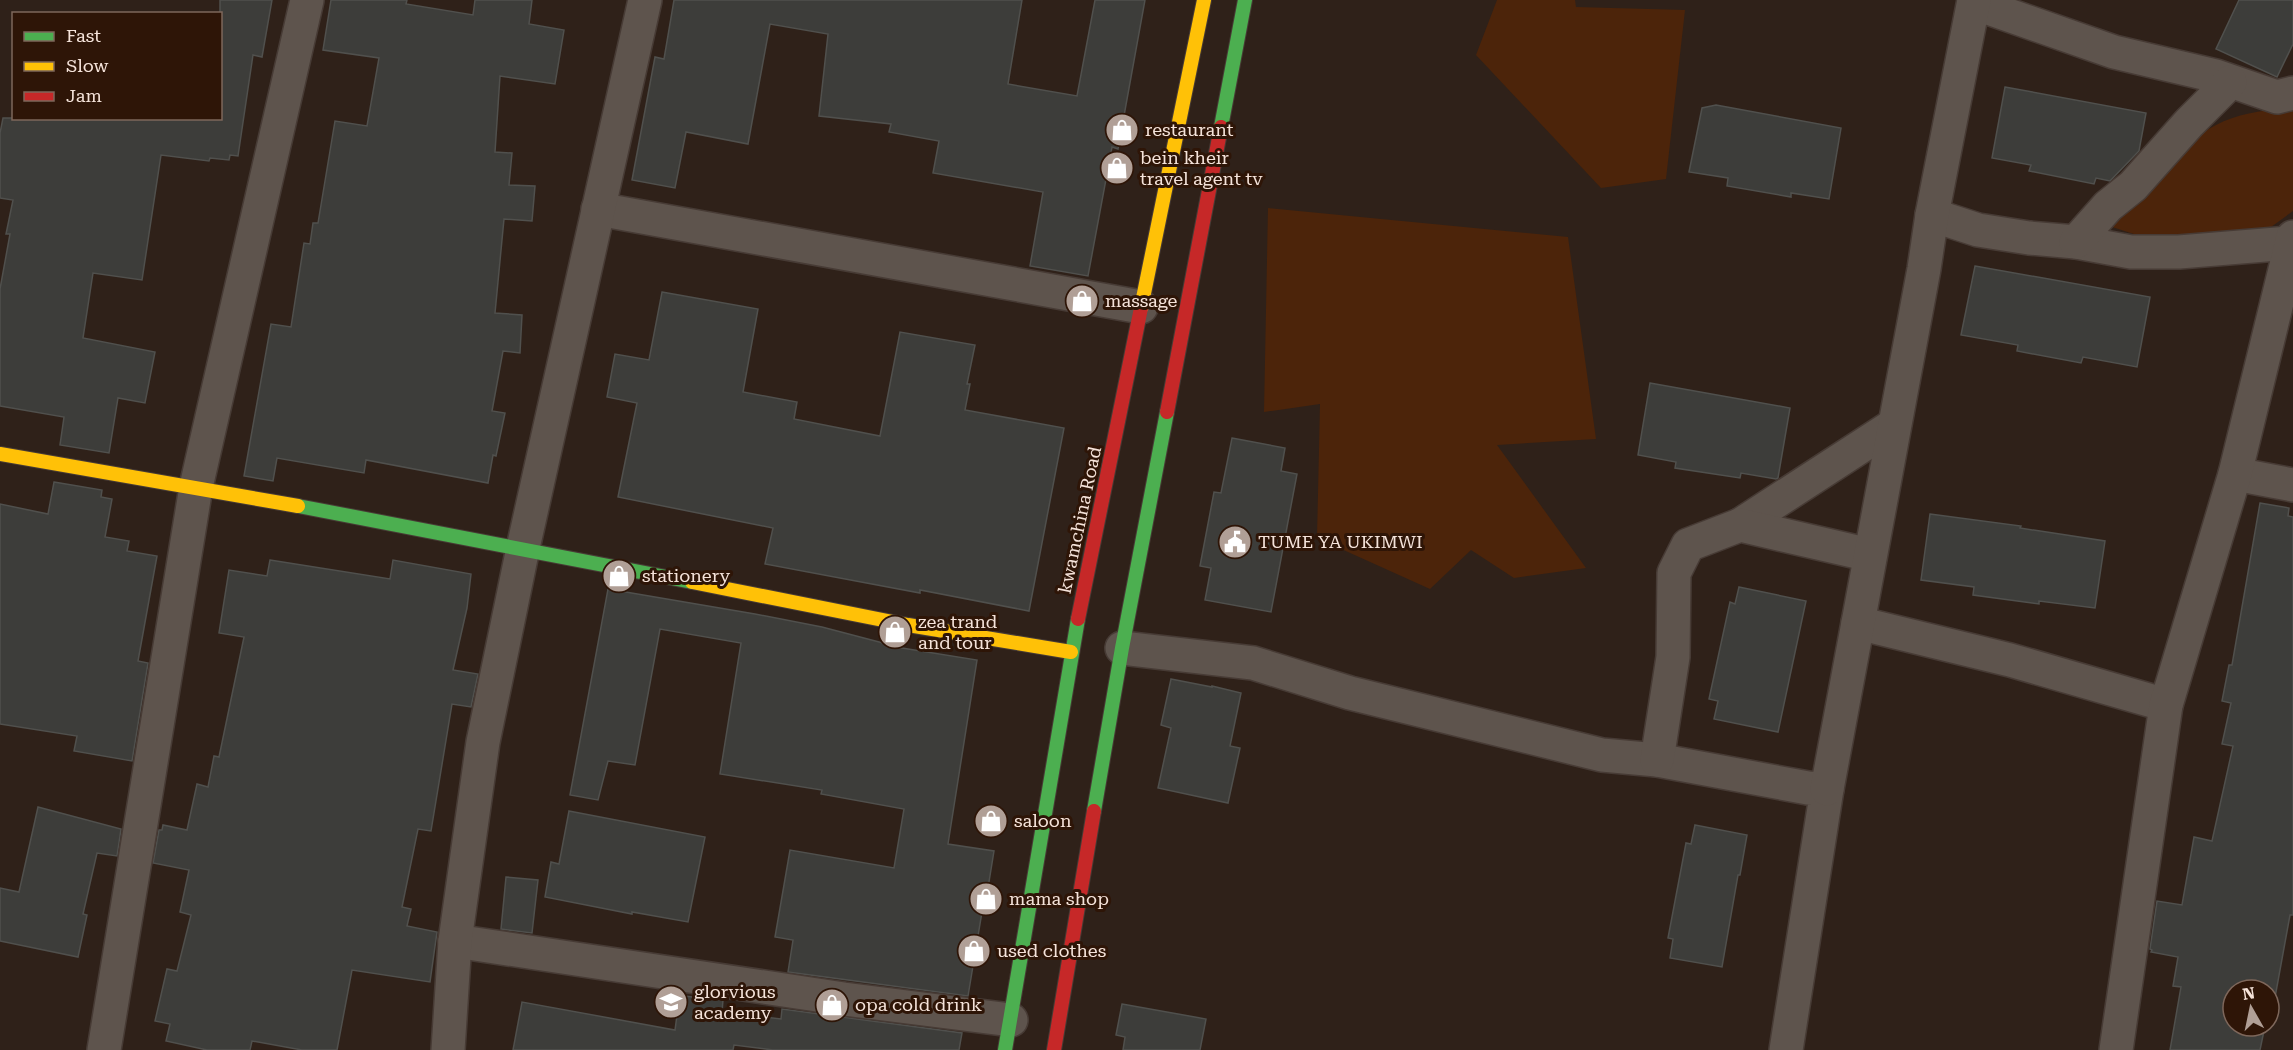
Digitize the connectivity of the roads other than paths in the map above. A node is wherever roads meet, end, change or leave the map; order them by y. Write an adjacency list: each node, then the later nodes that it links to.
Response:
1 (307, 0): 17 (street)
2 (645, 0): 8 (street)
3 (1204, 0): 12 (main road, kwamchina Road)
4 (1245, 0): 22 (main road)
5 (1974, 1): 6 (street); 9 (street)
6 (2230, 82): 7 (street); 11 (street)
7 (2293, 93)
8 (598, 209): 12 (street); 19 (street)
9 (1932, 215): 11 (street); 13 (street)
10 (2292, 240): 11 (street); 15 (street)
11 (2076, 242)
12 (1142, 307): 23 (main road, kwamchina Road)
13 (1894, 425): 18 (street); 20 (street)
14 (0, 454): 17 (main road)
15 (2235, 474): 16 (street); 24 (street)
16 (2293, 485)
17 (196, 487): 19 (main road); 29 (street)
18 (1740, 525): 20 (street); 25 (street)
19 (523, 548): 23 (main road); 27 (street)
20 (1870, 555): 21 (street)
21 (1858, 623): 24 (street); 26 (street)
22 (1122, 648): 25 (street); 31 (main road)
23 (1071, 652): 28 (main road, kwamchina Road)
24 (2166, 705): 33 (street)
25 (1657, 760): 26 (street)
26 (1827, 789): 32 (street)
27 (455, 941): 28 (street); 30 (street)
28 (1008, 1035)
29 (104, 1050)
30 (448, 1050)
31 (1054, 1050)
32 (1786, 1050)
33 (2116, 1050)

